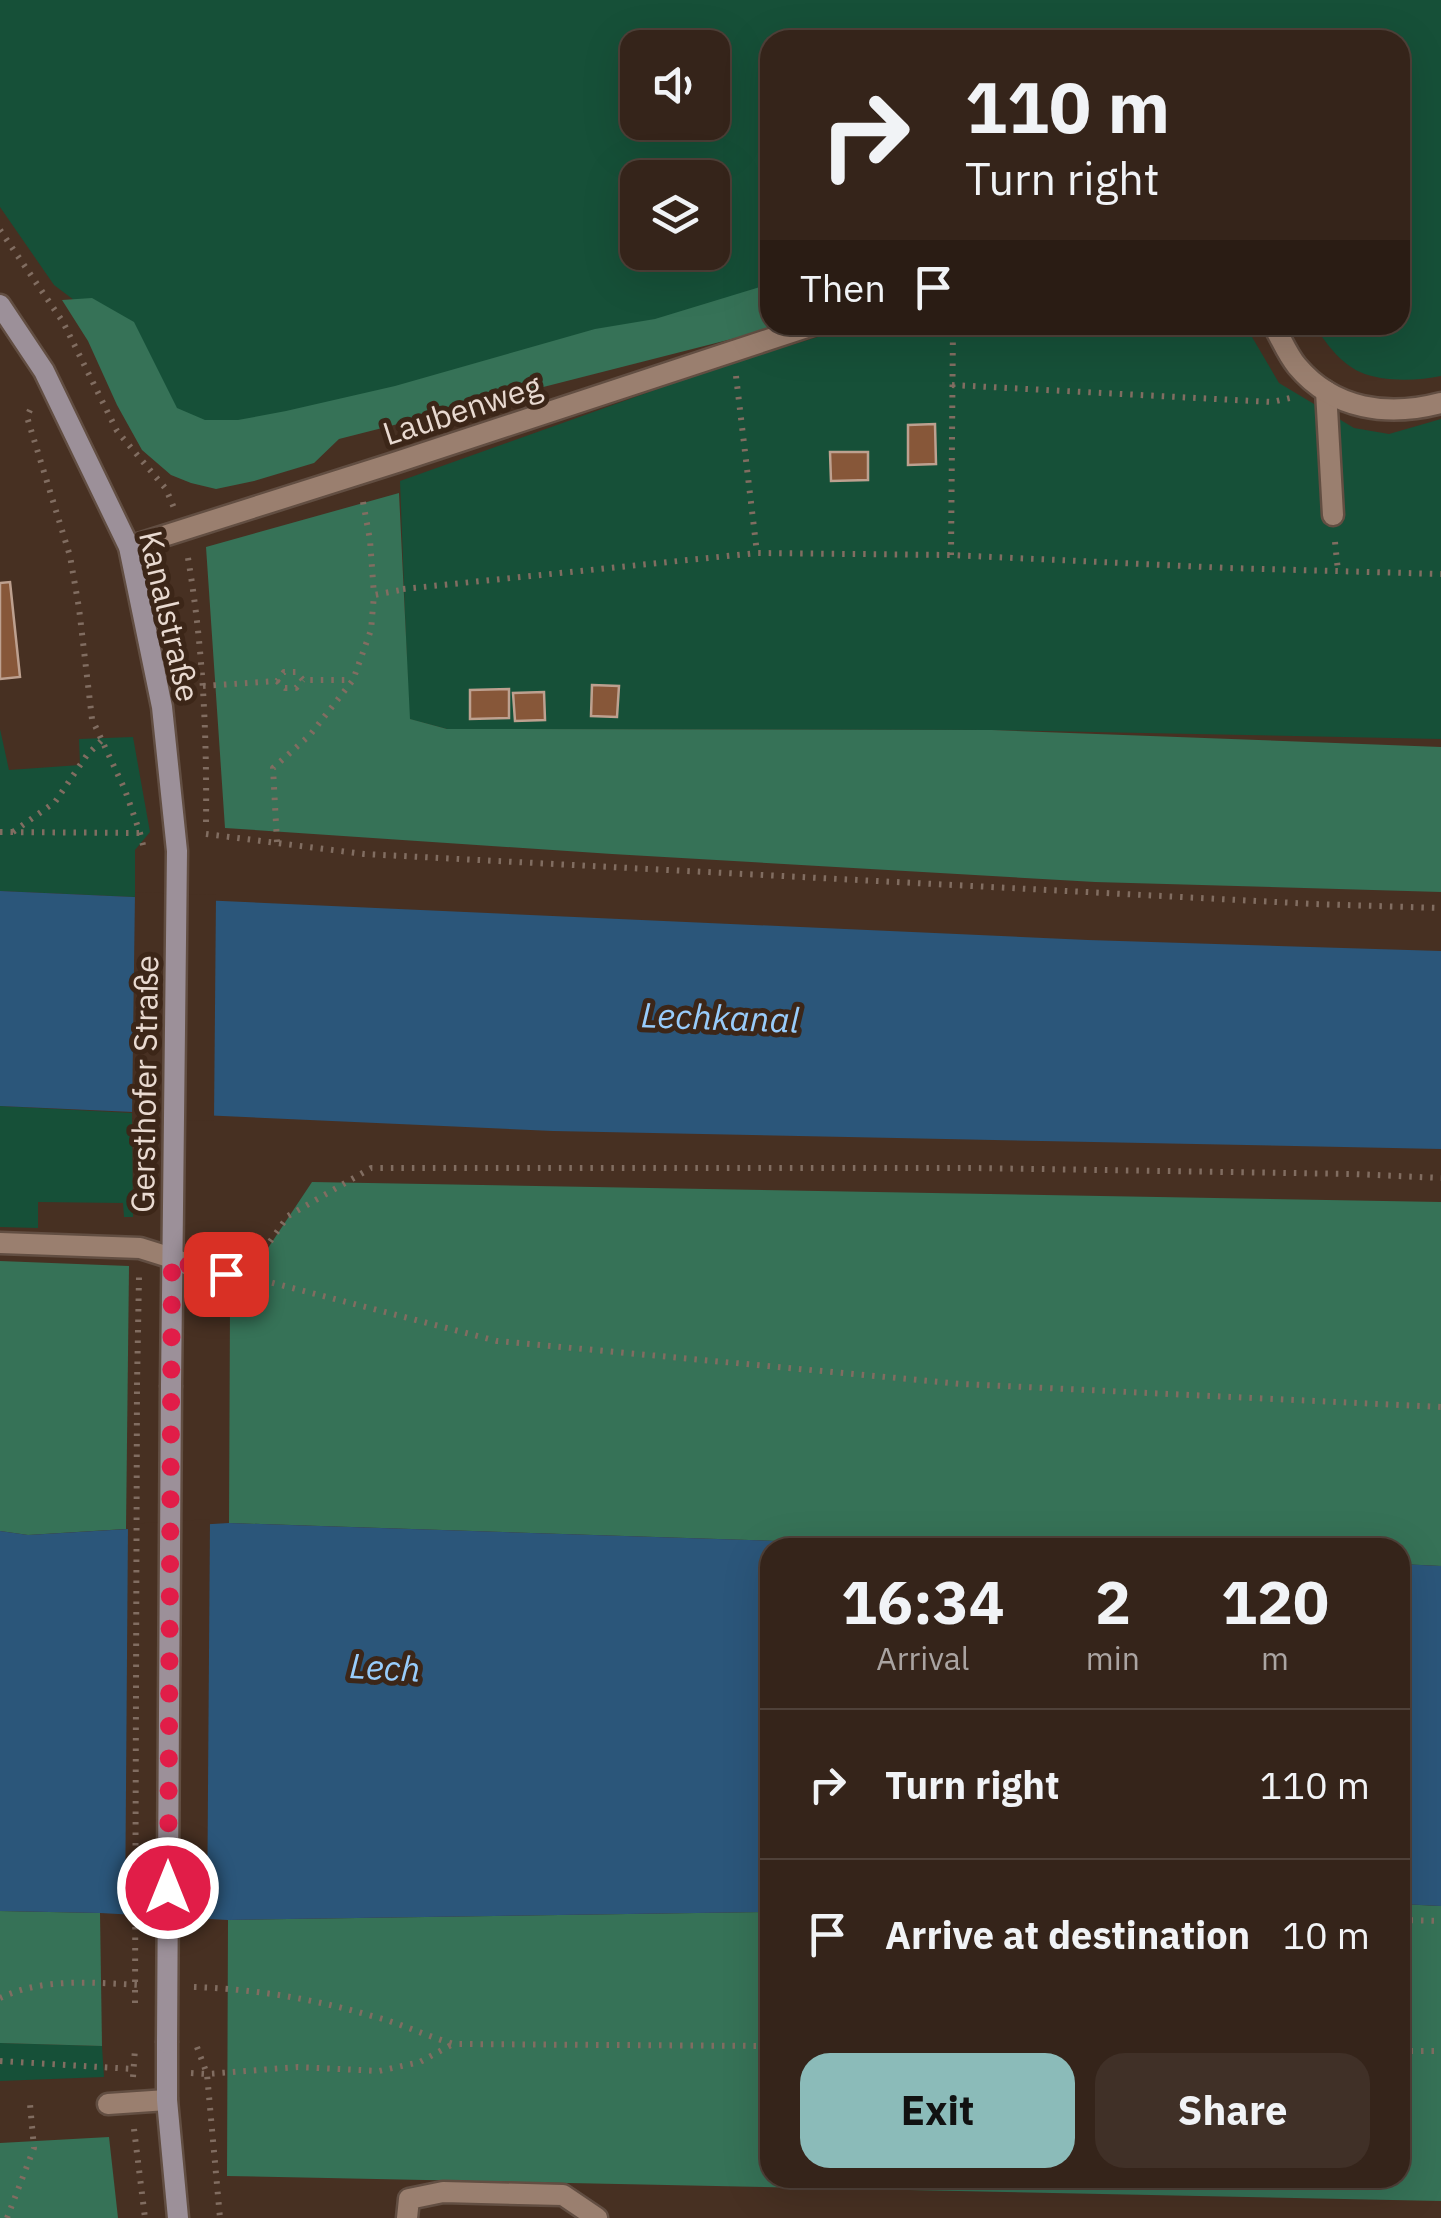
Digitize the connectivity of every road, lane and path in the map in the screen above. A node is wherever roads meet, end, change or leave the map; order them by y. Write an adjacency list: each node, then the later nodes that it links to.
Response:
1 (0, 230): 13 (path)
2 (0, 305): 7 (main road, Kanalstraße)
3 (783, 335): 6 (street, Laubenweg)
4 (953, 335): 8 (path)
5 (1279, 335): 9 (street)
6 (731, 352): 11 (street, Laubenweg); 15 (path)
7 (44, 371): 14 (main road, Kanalstraße); 21 (path)
8 (952, 385): 9 (path); 16 (path)
9 (1326, 390): 10 (street); 12 (street)
10 (1441, 403)
11 (358, 475): 13 (street, Laubenweg); 18 (path)
12 (1333, 515)
13 (184, 531): 14 (street, Laubenweg); 20 (path)
14 (129, 547): 28 (main road, Kanalstraße)
15 (757, 554): 16 (path); 18 (path)
16 (951, 554): 17 (path)
17 (1441, 574)
18 (374, 595): 19 (path)
19 (352, 680): 20 (path); 26 (path)
20 (203, 686): 25 (path)
21 (101, 740): 23 (path); 24 (path)
22 (0, 832): 23 (path)
23 (12, 832): 24 (path)
24 (140, 832): 27 (path)
25 (206, 834): 26 (path); 29 (path)
26 (277, 842): 30 (path)
27 (145, 851)
28 (176, 851): 34 (main road, Gersthofer Straße)
29 (206, 851)
30 (1441, 908)
31 (1441, 1178): 36 (path)
32 (0, 1243): 33 (street)
33 (140, 1248): 34 (street); 43 (path, bridge)
34 (172, 1258): 35 (street); 52 (main road, Gersthofer Straße, bridge)
35 (205, 1272): 36 (path)
36 (246, 1276): 37 (path)
37 (1441, 1407)
38 (1410, 1920): 39 (path)
39 (1441, 1922)
40 (146, 1985): 42 (path)
41 (184, 1986): 46 (path)
42 (0, 1998)
43 (135, 2003)
44 (135, 2043): 50 (path)
45 (196, 2043): 51 (path)
46 (454, 2044): 47 (path); 51 (path)
47 (760, 2046)
48 (1410, 2050): 49 (path)
49 (1441, 2050)
50 (0, 2061)
51 (208, 2074): 59 (path)
52 (167, 2100): 53 (street); 58 (main road, Gersthofer Straße)
53 (130, 2102): 55 (street); 57 (path)
54 (30, 2104): 56 (path)
55 (108, 2104)
56 (7, 2218)
57 (145, 2218)
58 (178, 2218)
59 (220, 2218)
60 (407, 2218): 61 (street)
61 (598, 2218)

